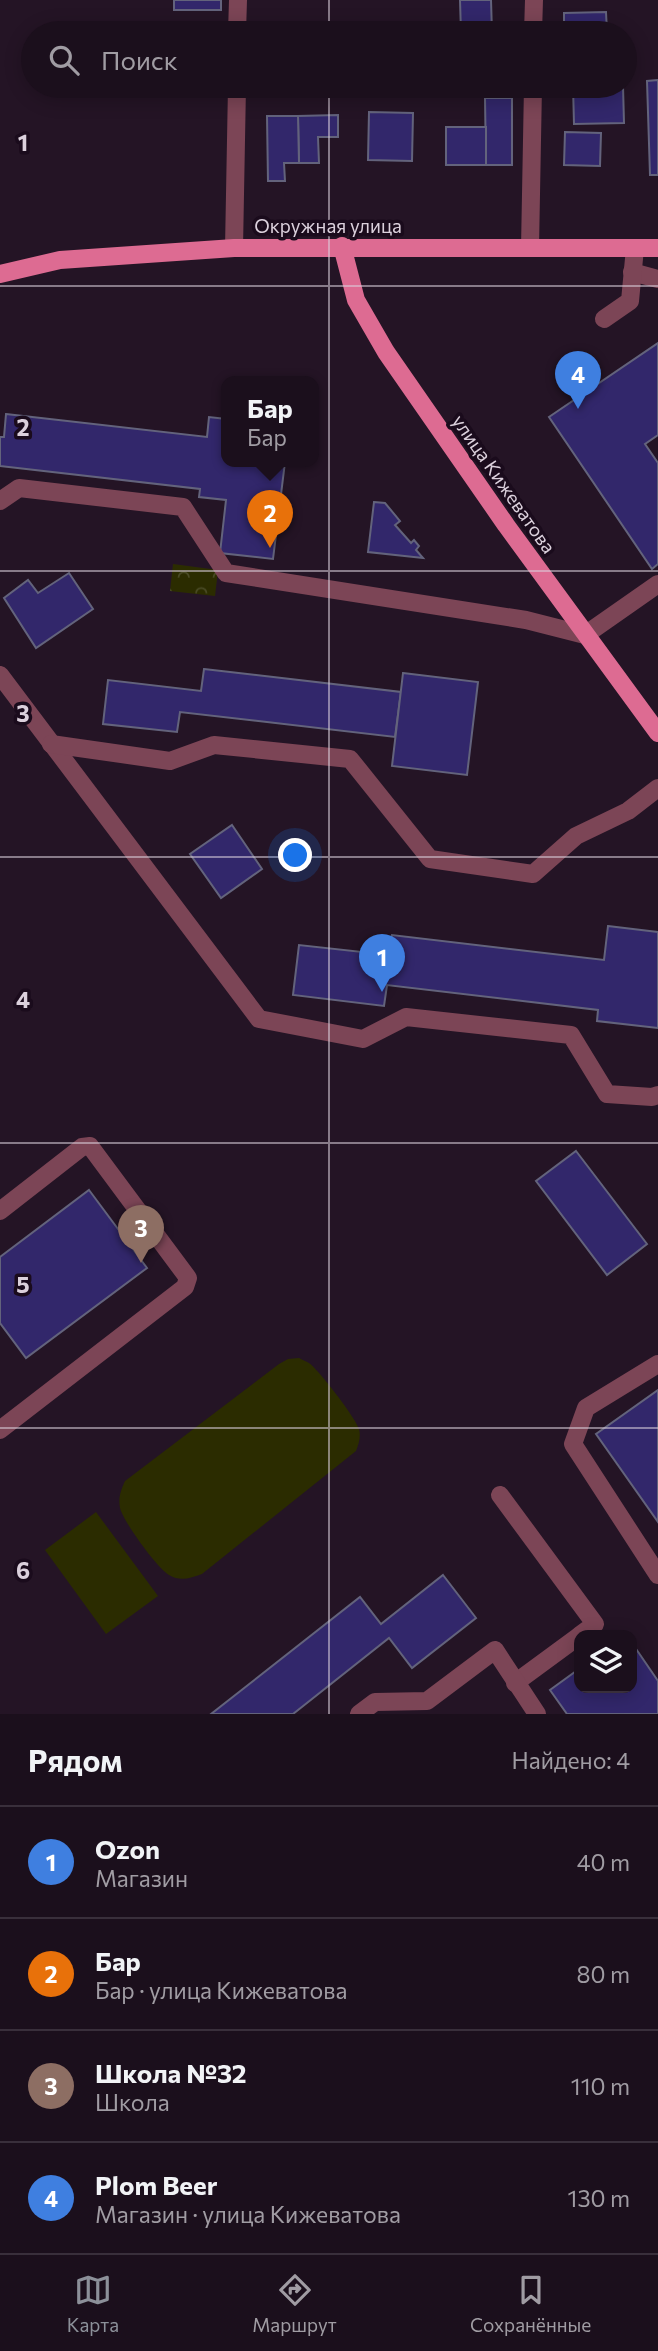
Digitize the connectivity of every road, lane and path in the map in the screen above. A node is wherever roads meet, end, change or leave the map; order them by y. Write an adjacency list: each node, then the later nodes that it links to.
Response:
1 (238, 0): 3 (street)
2 (534, 0): 4 (street)
3 (237, 21)
4 (533, 21)
5 (237, 98): 8 (street)
6 (533, 98): 9 (street)
7 (342, 246): 8 (main road, Окружная улица); 9 (main road, Окружная улица); 18 (main road, улица Кижеватова)
8 (234, 248): 13 (main road, Окружная улица)
9 (530, 248): 10 (main road, Окружная улица)
10 (635, 248): 11 (main road, Окружная улица); 12 (street)
11 (658, 248)
12 (632, 272): 14 (street); 15 (street)
13 (0, 274)
14 (658, 279)
15 (604, 320)
16 (0, 501): 18 (street)
17 (658, 584): 18 (street)
18 (585, 635): 20 (main road, улица Кижеватова)
19 (0, 675): 21 (street)
20 (658, 733)
21 (51, 744): 22 (street); 23 (street)
22 (658, 788)
23 (658, 1095)
24 (0, 1211): 26 (street)
25 (658, 1364): 28 (street)
26 (3, 1422)
27 (500, 1495): 29 (street)
28 (658, 1575)
29 (587, 1630)
30 (574, 1639): 31 (street)
31 (515, 1683): 32 (street); 33 (street)
32 (359, 1714)
33 (537, 1714)

